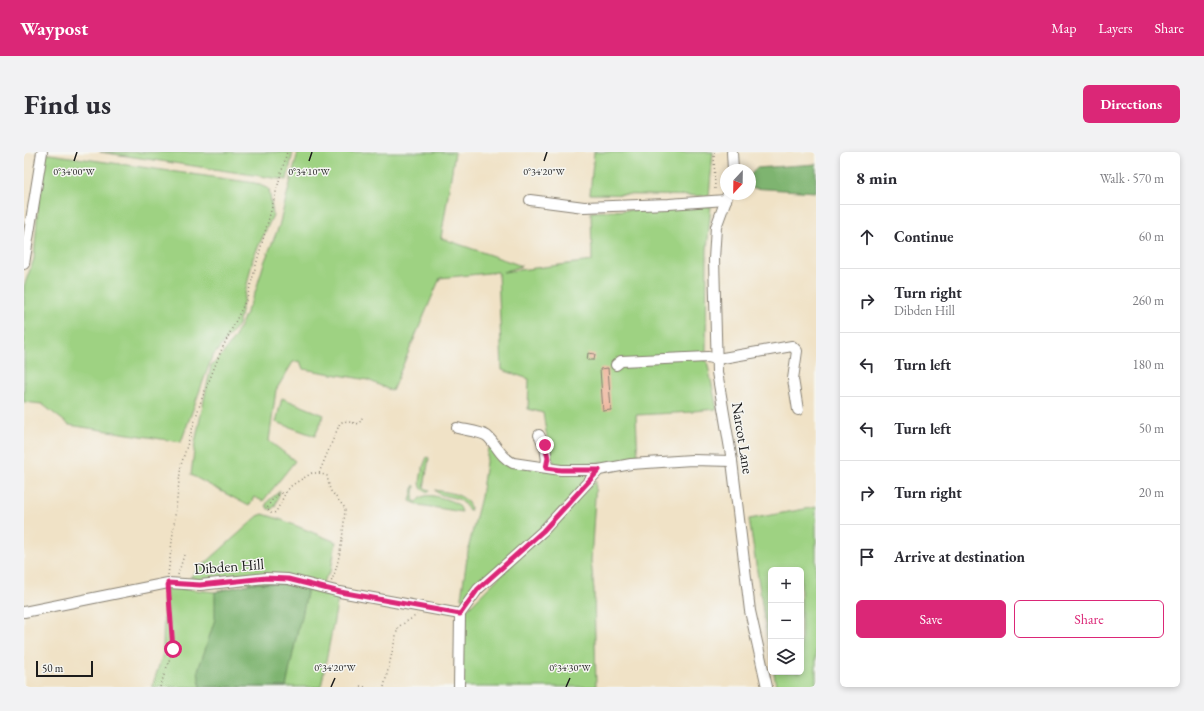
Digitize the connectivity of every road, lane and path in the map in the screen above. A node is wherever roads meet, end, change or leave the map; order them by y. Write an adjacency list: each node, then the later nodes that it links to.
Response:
1 (42, 152): 8 (street)
2 (287, 152): 21 (path)
3 (732, 152): 4 (street)
4 (733, 164)
5 (720, 198): 6 (street)
6 (530, 200)
7 (726, 200): 9 (street, Narcot Lane)
8 (24, 264)
9 (717, 359): 10 (street); 11 (street); 15 (street, Narcot Lane)
10 (616, 365)
11 (798, 410)
12 (363, 416): 18 (path)
13 (457, 428): 16 (street)
14 (539, 435): 16 (street)
15 (732, 461): 17 (street); 31 (street, Narcot Lane)
16 (546, 468): 17 (street)
17 (599, 470): 25 (street)
18 (319, 473): 19 (path); 22 (path)
19 (286, 492): 19 (path)
20 (184, 556): 21 (path)
21 (172, 583): 22 (street, Dibden Hill); 24 (street, Dibden Hill); 27 (path)
22 (328, 589): 23 (street, Dibden Hill)
23 (430, 609): 25 (street, Dibden Hill); 29 (path)
24 (24, 612)
25 (460, 614): 30 (street)
26 (360, 686): 28 (path)
27 (160, 687)
28 (365, 687)
29 (384, 687)
30 (459, 687)
31 (767, 687)

